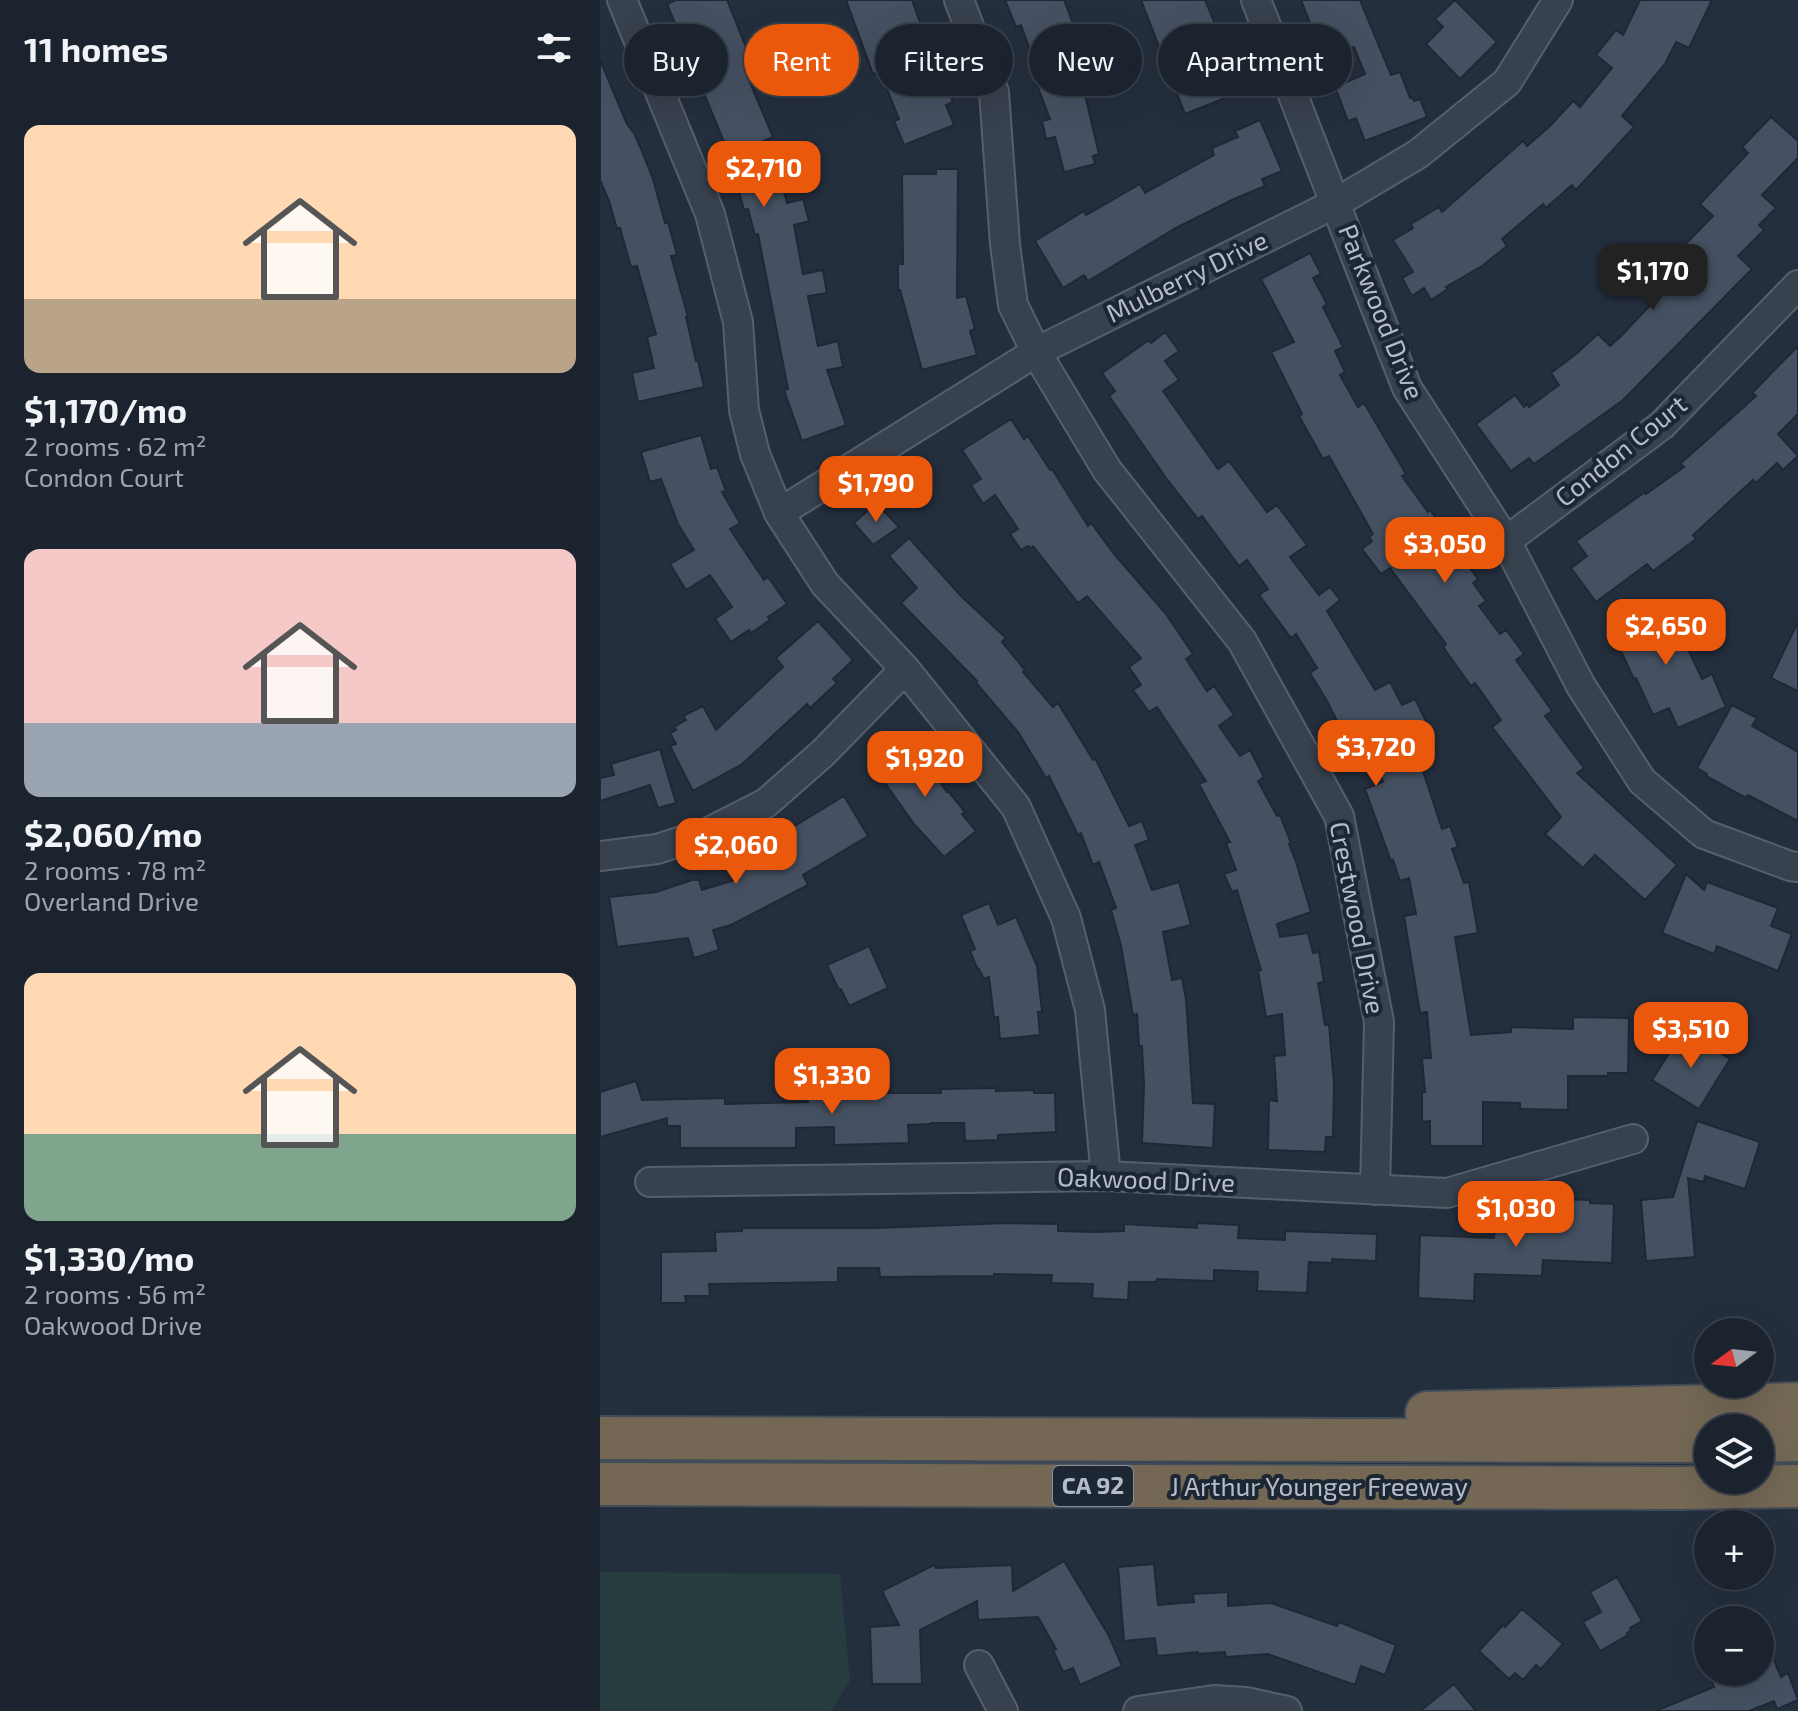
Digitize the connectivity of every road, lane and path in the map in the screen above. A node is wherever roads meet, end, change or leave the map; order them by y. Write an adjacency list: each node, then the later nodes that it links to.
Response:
1 (622, 0): 8 (street)
2 (959, 0): 7 (street, Crestwood Drive)
3 (1256, 0): 5 (street, Parkwood Drive)
4 (1558, 0): 5 (street, Mulberry Drive)
5 (1336, 203): 7 (street, Mulberry Drive); 9 (street, Parkwood Drive)
6 (1798, 285): 9 (street, Condon Court)
7 (1036, 352): 8 (street, Mulberry Drive); 16 (street, Crestwood Drive)
8 (779, 513): 10 (street)
9 (1506, 541): 12 (street, Parkwood Drive)
10 (905, 669): 11 (street); 14 (street)
11 (600, 856)
12 (1798, 867)
13 (1633, 1139): 16 (street, Oakwood Drive)
14 (1106, 1176): 15 (street, Oakwood Drive); 16 (street, Oakwood Drive)
15 (650, 1182)
16 (1375, 1190)
17 (1798, 1404): 19 (highway)
18 (600, 1438): 19 (highway, J Arthur Younger Freeway / CA 92)
19 (946, 1439): 21 (highway, J Arthur Younger Freeway / CA 92)
20 (1798, 1440): 22 (highway)
21 (1694, 1441)
22 (1774, 1441)
23 (600, 1484): 25 (highway, J Arthur Younger Freeway / CA 92)
24 (1798, 1486): 25 (highway, J Arthur Younger Freeway / CA 92)
25 (1585, 1487): 26 (highway)
26 (1798, 1512)
27 (979, 1665): 28 (street)
28 (1003, 1711)
29 (1138, 1711): 30 (street)
30 (1287, 1711)

